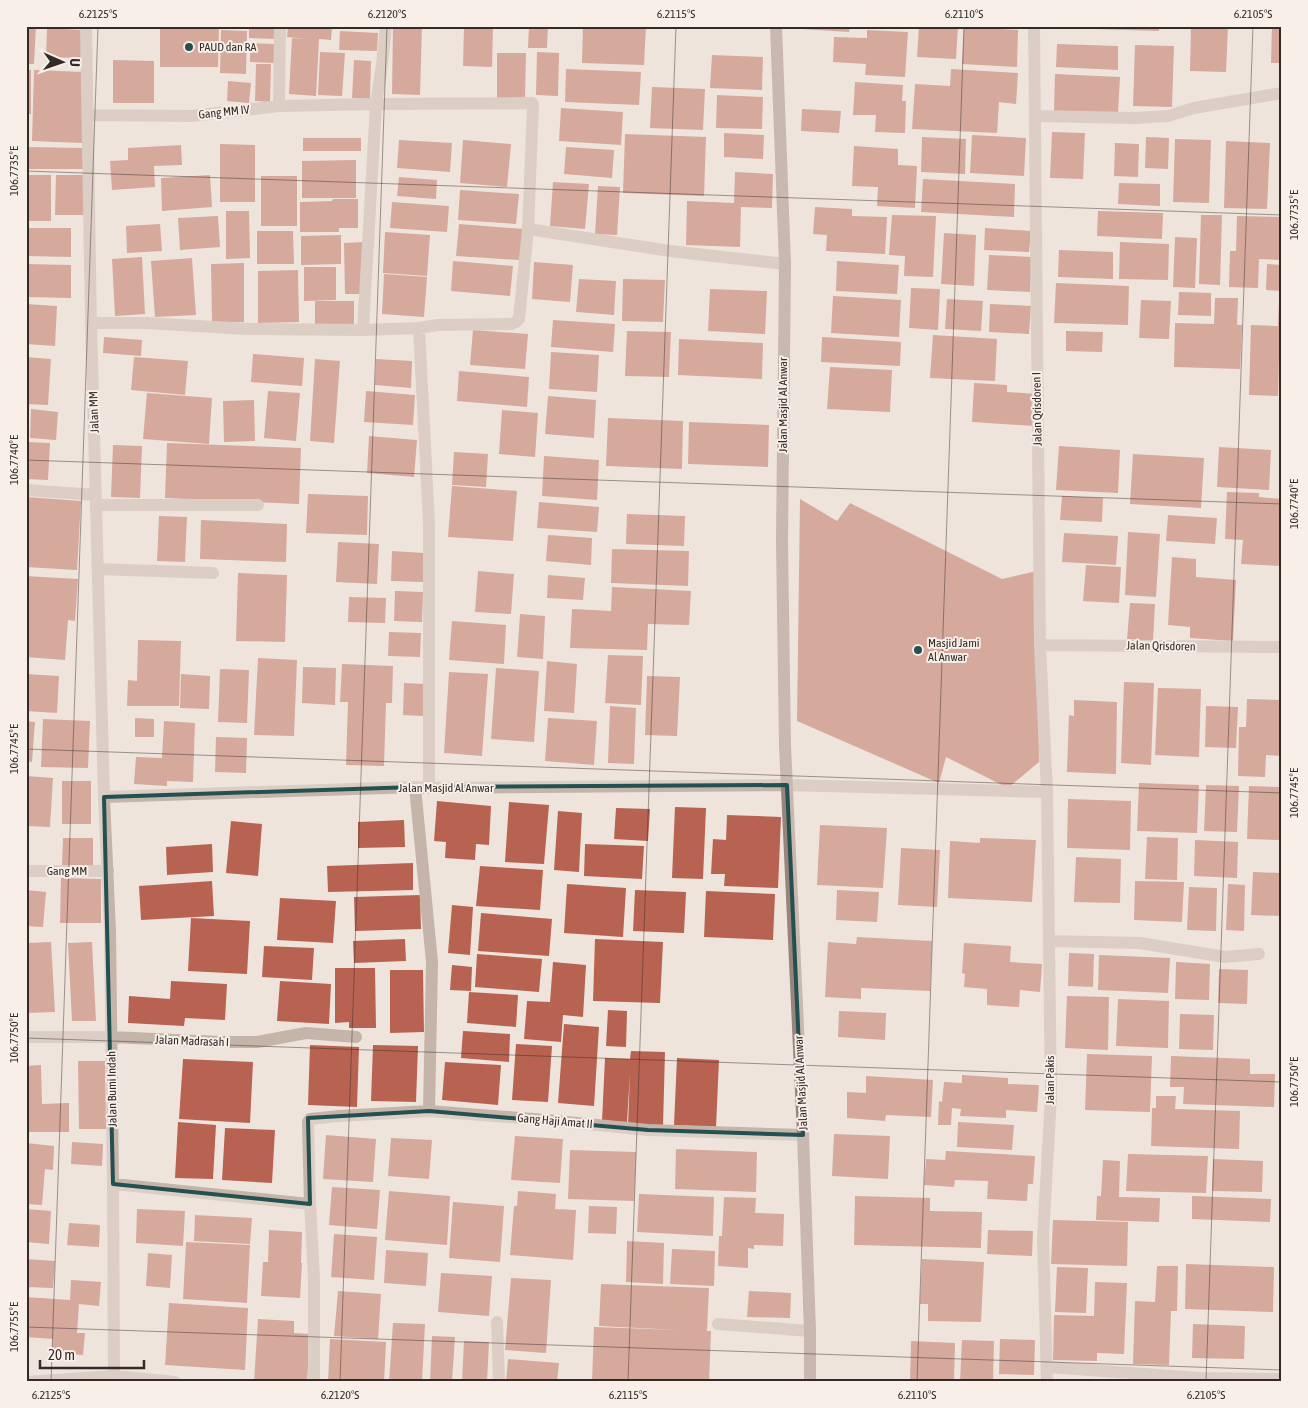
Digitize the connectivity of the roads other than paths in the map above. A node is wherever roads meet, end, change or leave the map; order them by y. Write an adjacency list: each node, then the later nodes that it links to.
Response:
1 (86, 26): 9 (street, Jalan MM)
2 (280, 26): 8 (street)
3 (386, 26): 7 (street)
4 (776, 26): 12 (street, Jalan Masjid Al Anwar)
5 (1034, 26): 10 (street, Jalan Qrisdoren I)
6 (1282, 93): 10 (street)
7 (376, 104): 8 (street, Gang MM IV); 11 (street, Gang MM IV); 15 (street)
8 (279, 106): 9 (street, Gang MM IV)
9 (88, 115): 13 (street, Jalan MM)
10 (1034, 116): 21 (street, Jalan Qrisdoren I)
11 (528, 229): 12 (street); 14 (street)
12 (785, 264): 23 (street, Jalan Masjid Al Anwar)
13 (91, 322): 15 (street); 17 (street, Jalan MM)
14 (419, 328): 15 (street); 25 (street)
15 (363, 330)
16 (26, 490): 17 (street)
17 (96, 500): 18 (street); 19 (street, Jalan MM)
18 (258, 505)
19 (98, 570): 20 (street); 27 (street, Jalan MM)
20 (213, 574)
21 (1040, 644): 22 (street, Jalan Qrisdoren); 26 (street, Jalan Qrisdoren I)
22 (1282, 647)
23 (787, 785): 25 (street, Jalan Masjid Al Anwar); 26 (street, Jalan Masjid Al Anwar); 36 (street, Jalan Masjid Al Anwar)
24 (415, 787): 25 (street, Jalan Masjid Al Anwar); 27 (street, Jalan Masjid Al Anwar); 35 (street)
25 (429, 788)
26 (1047, 792): 30 (street, Jalan Pakis)
27 (104, 797): 29 (street, Jalan Bumi Indah)
28 (26, 871): 29 (street, Gang MM)
29 (108, 871): 33 (street, Jalan Bumi Indah)
30 (1049, 941): 31 (street); 42 (street, Jalan Pakis)
31 (1259, 954)
32 (26, 1037): 33 (street, Jalan Madrasah I)
33 (111, 1037): 34 (street, Jalan Madrasah I); 37 (street, Jalan Bumi Indah)
34 (356, 1037)
35 (429, 1111): 36 (street, Gang Haji Amat II); 38 (street, Gang Haji Amat II)
36 (803, 1135): 41 (street, Jalan Masjid Al Anwar)
37 (113, 1184): 38 (street); 43 (street, Jalan Bumi Indah)
38 (310, 1204): 47 (street)
39 (497, 1322): 48 (street)
40 (718, 1324): 41 (street)
41 (810, 1331): 49 (street, Jalan Masjid Al Anwar)
42 (1047, 1368): 44 (street); 50 (street, Jalan Pakis)
43 (114, 1379): 45 (street); 46 (street)
44 (1282, 1379)
45 (26, 1382)
46 (174, 1382)
47 (314, 1382)
48 (499, 1382)
49 (810, 1382)
50 (1047, 1382)

